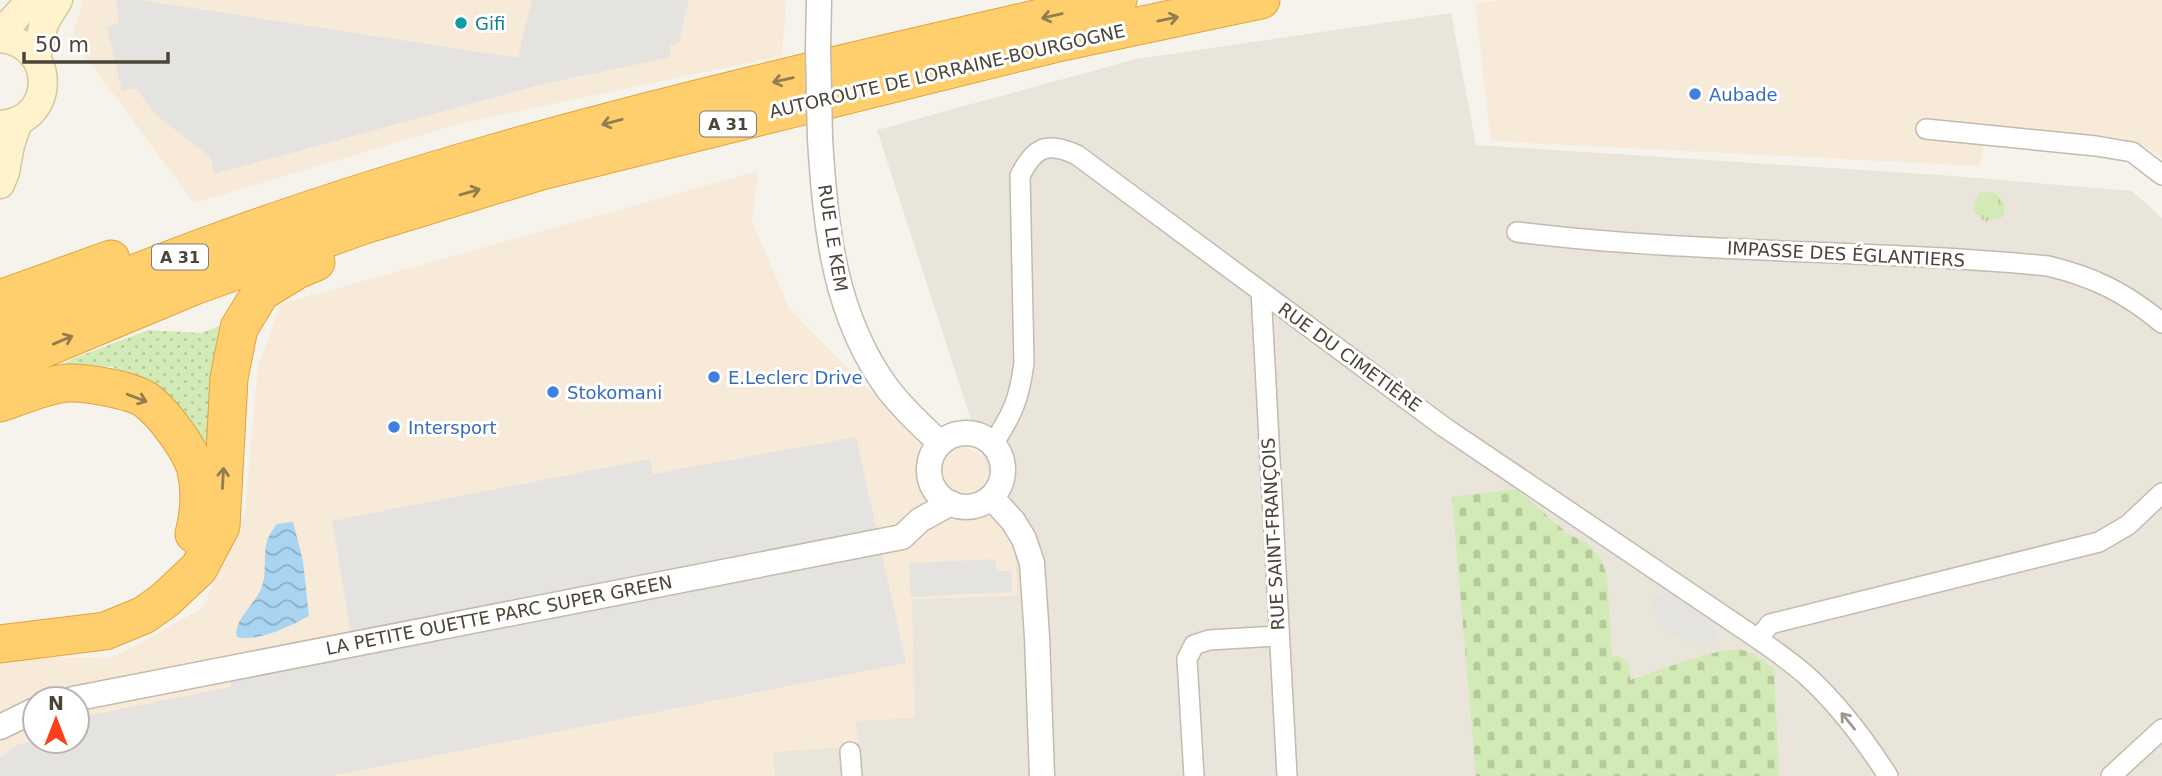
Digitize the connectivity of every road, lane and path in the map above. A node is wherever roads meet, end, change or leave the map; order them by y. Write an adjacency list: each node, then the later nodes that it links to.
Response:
1 (31, 0): 6 (main road)
2 (58, 0): 7 (main road)
3 (819, 0): 21 (street, RUE LE KEM, bridge)
4 (1118, 0): 12 (highway, AUTOROUTE DE LORRAINE-BOURGOGNE / A 31, one-way to 12)
5 (1261, 0): 13 (highway, AUTOROUTE DE LORRAINE-BOURGOGNE / A 31, one-way to 5)
6 (0, 36): 7 (main road)
7 (36, 58): 8 (main road)
8 (9, 123): 11 (main road)
9 (1926, 130): 10 (street)
10 (2162, 175)
11 (0, 184)
12 (364, 192): 16 (highway); 18 (highway, AUTOROUTE DE LORRAINE-BOURGOGNE / A 31)
13 (405, 212): 19 (highway, AUTOROUTE DE LORRAINE-BOURGOGNE / A 31, one-way to 13); 26 (highway, one-way to 13)
14 (1517, 232): 17 (street, IMPASSE DES ÉGLANTIERS)
15 (1261, 291): 22 (street, RUE DU CIMETIÈRE); 28 (street, RUE SAINT-FRANÇOIS); 30 (street, RUE DU CIMETIÈRE)
16 (0, 299)
17 (2161, 322)
18 (0, 331)
19 (0, 367)
20 (0, 403): 26 (highway, one-way to 26)
21 (940, 443): 22 (street); 24 (street)
22 (993, 444): 25 (street)
23 (2162, 493): 30 (street)
24 (942, 495): 25 (street); 32 (street, LA PETITE OUETTE PARC SUPER GREEN)
25 (991, 497): 38 (street)
26 (165, 600): 29 (highway)
27 (0, 627): 29 (highway)
28 (1278, 636): 39 (street); 40 (street, RUE SAINT-FRANÇOIS)
29 (61, 637): 31 (highway)
30 (1758, 639): 41 (street, RUE DU CIMETIÈRE, one-way to 30)
31 (0, 644)
32 (91, 695)
33 (21, 717): 34 (street)
34 (0, 727)
35 (2162, 729): 42 (street)
36 (850, 752): 37 (street)
37 (852, 776)
38 (1042, 776)
39 (1194, 776)
40 (1287, 776)
41 (1888, 776)
42 (2111, 776)

